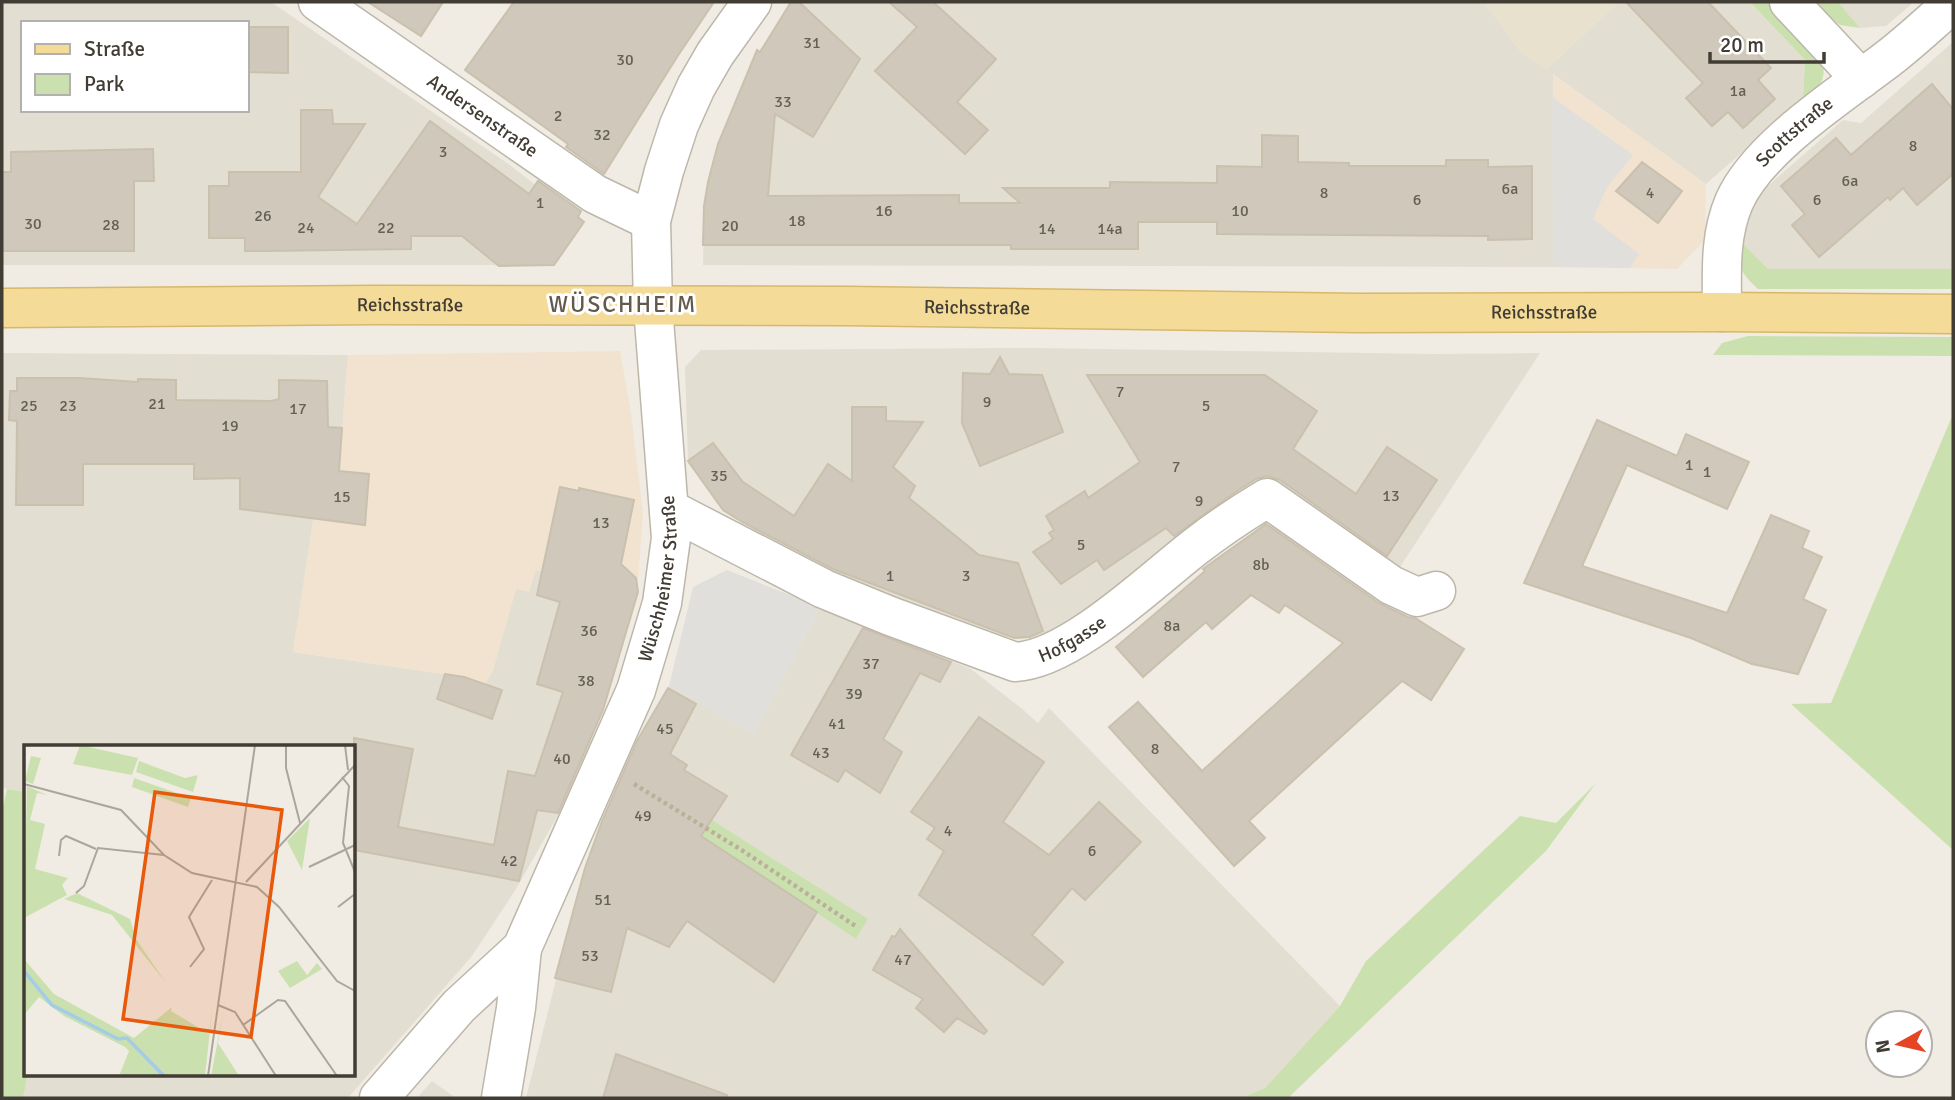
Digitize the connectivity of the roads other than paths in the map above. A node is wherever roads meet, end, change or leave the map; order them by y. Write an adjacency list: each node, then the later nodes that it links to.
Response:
1 (318, 2): 6 (street, Andersenstraße)
2 (752, 2): 6 (street, Wüschheimer Straße)
3 (1789, 2): 5 (street)
4 (1953, 3): 5 (street, Scottstraße)
5 (1861, 79): 9 (street, Scottstraße)
6 (651, 221): 7 (street, Wüschheimer Straße)
7 (653, 307): 8 (main road, Reichsstraße); 9 (main road, Reichsstraße); 11 (street, Wüschheimer Straße)
8 (2, 309)
9 (1722, 312): 10 (main road, Reichsstraße)
10 (1953, 314)
11 (671, 510): 12 (street, Hofgasse); 13 (street, Wüschheimer Straße)
12 (1436, 591)
13 (522, 948): 14 (street, Wüschheimer Straße); 15 (street)
14 (379, 1098)
15 (501, 1098)

